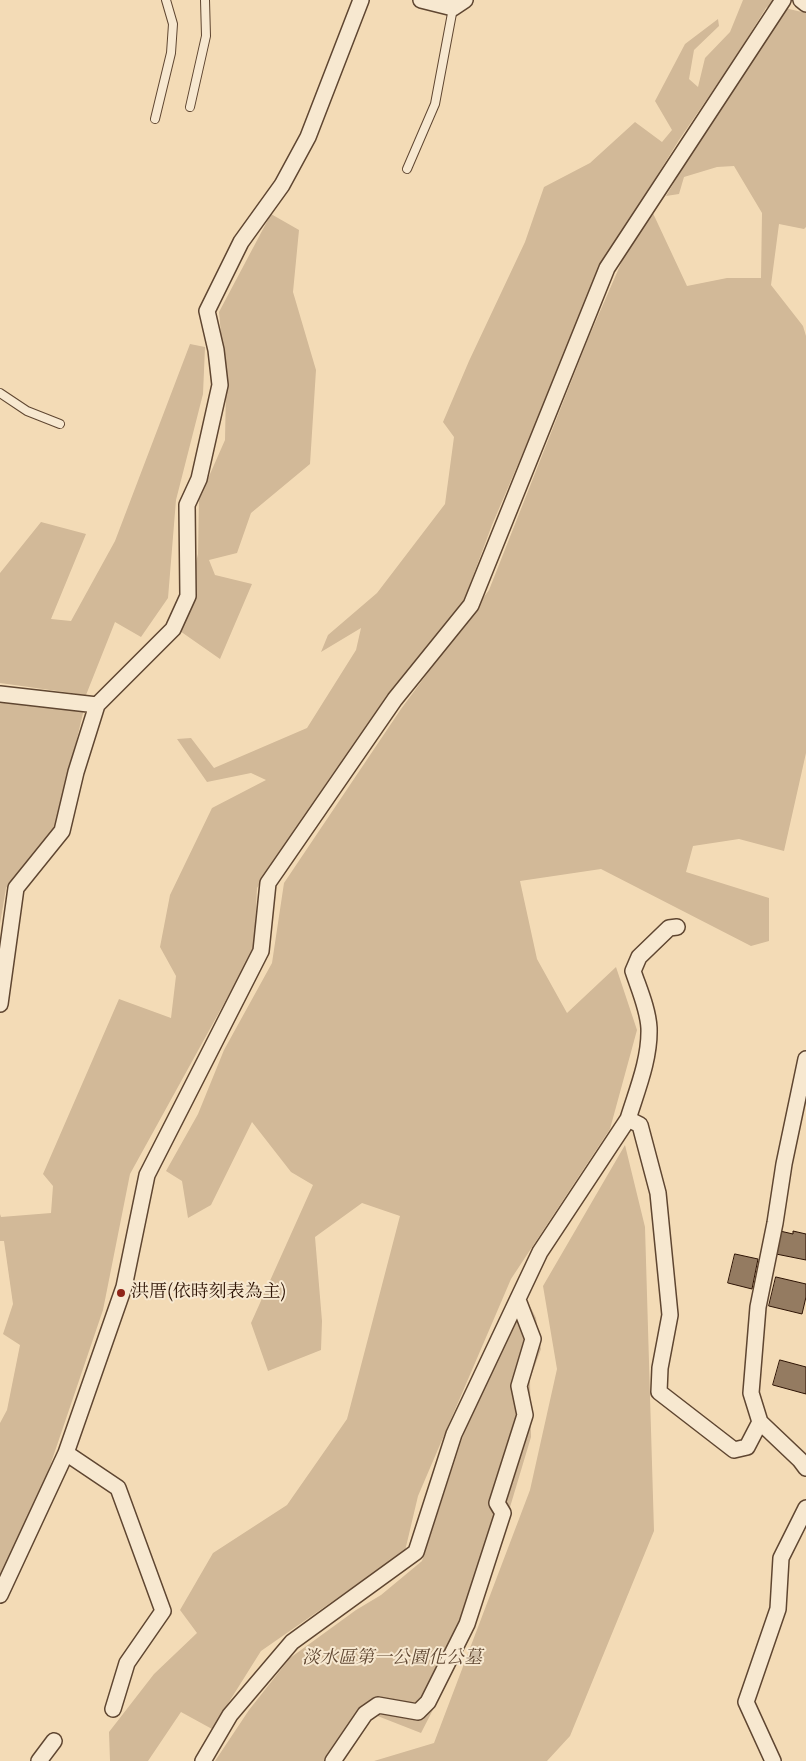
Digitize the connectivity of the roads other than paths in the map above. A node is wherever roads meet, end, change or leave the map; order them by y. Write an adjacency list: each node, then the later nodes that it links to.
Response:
1 (166, 0): 10 (lane)
2 (205, 0): 9 (lane)
3 (361, 0): 15 (street)
4 (420, 0): 7 (street)
5 (783, 0): 22 (street)
6 (801, 0): 8 (street)
7 (459, 4): 11 (lane)
8 (806, 4)
9 (190, 107)
10 (155, 119)
11 (407, 169)
12 (0, 393): 13 (lane)
13 (60, 424)
14 (0, 694): 15 (street)
15 (97, 705): 17 (street)
16 (677, 927): 19 (street)
17 (0, 1004)
18 (806, 1059): 21 (street)
19 (628, 1119): 20 (street); 21 (street)
20 (518, 1300): 29 (street); 30 (street)
21 (760, 1422): 23 (street)
22 (66, 1453): 25 (street); 26 (street)
23 (804, 1462)
24 (806, 1508): 31 (street)
25 (0, 1595)
26 (113, 1709)
27 (54, 1741): 28 (street)
28 (39, 1761)
29 (203, 1761)
30 (333, 1761)
31 (773, 1761)

